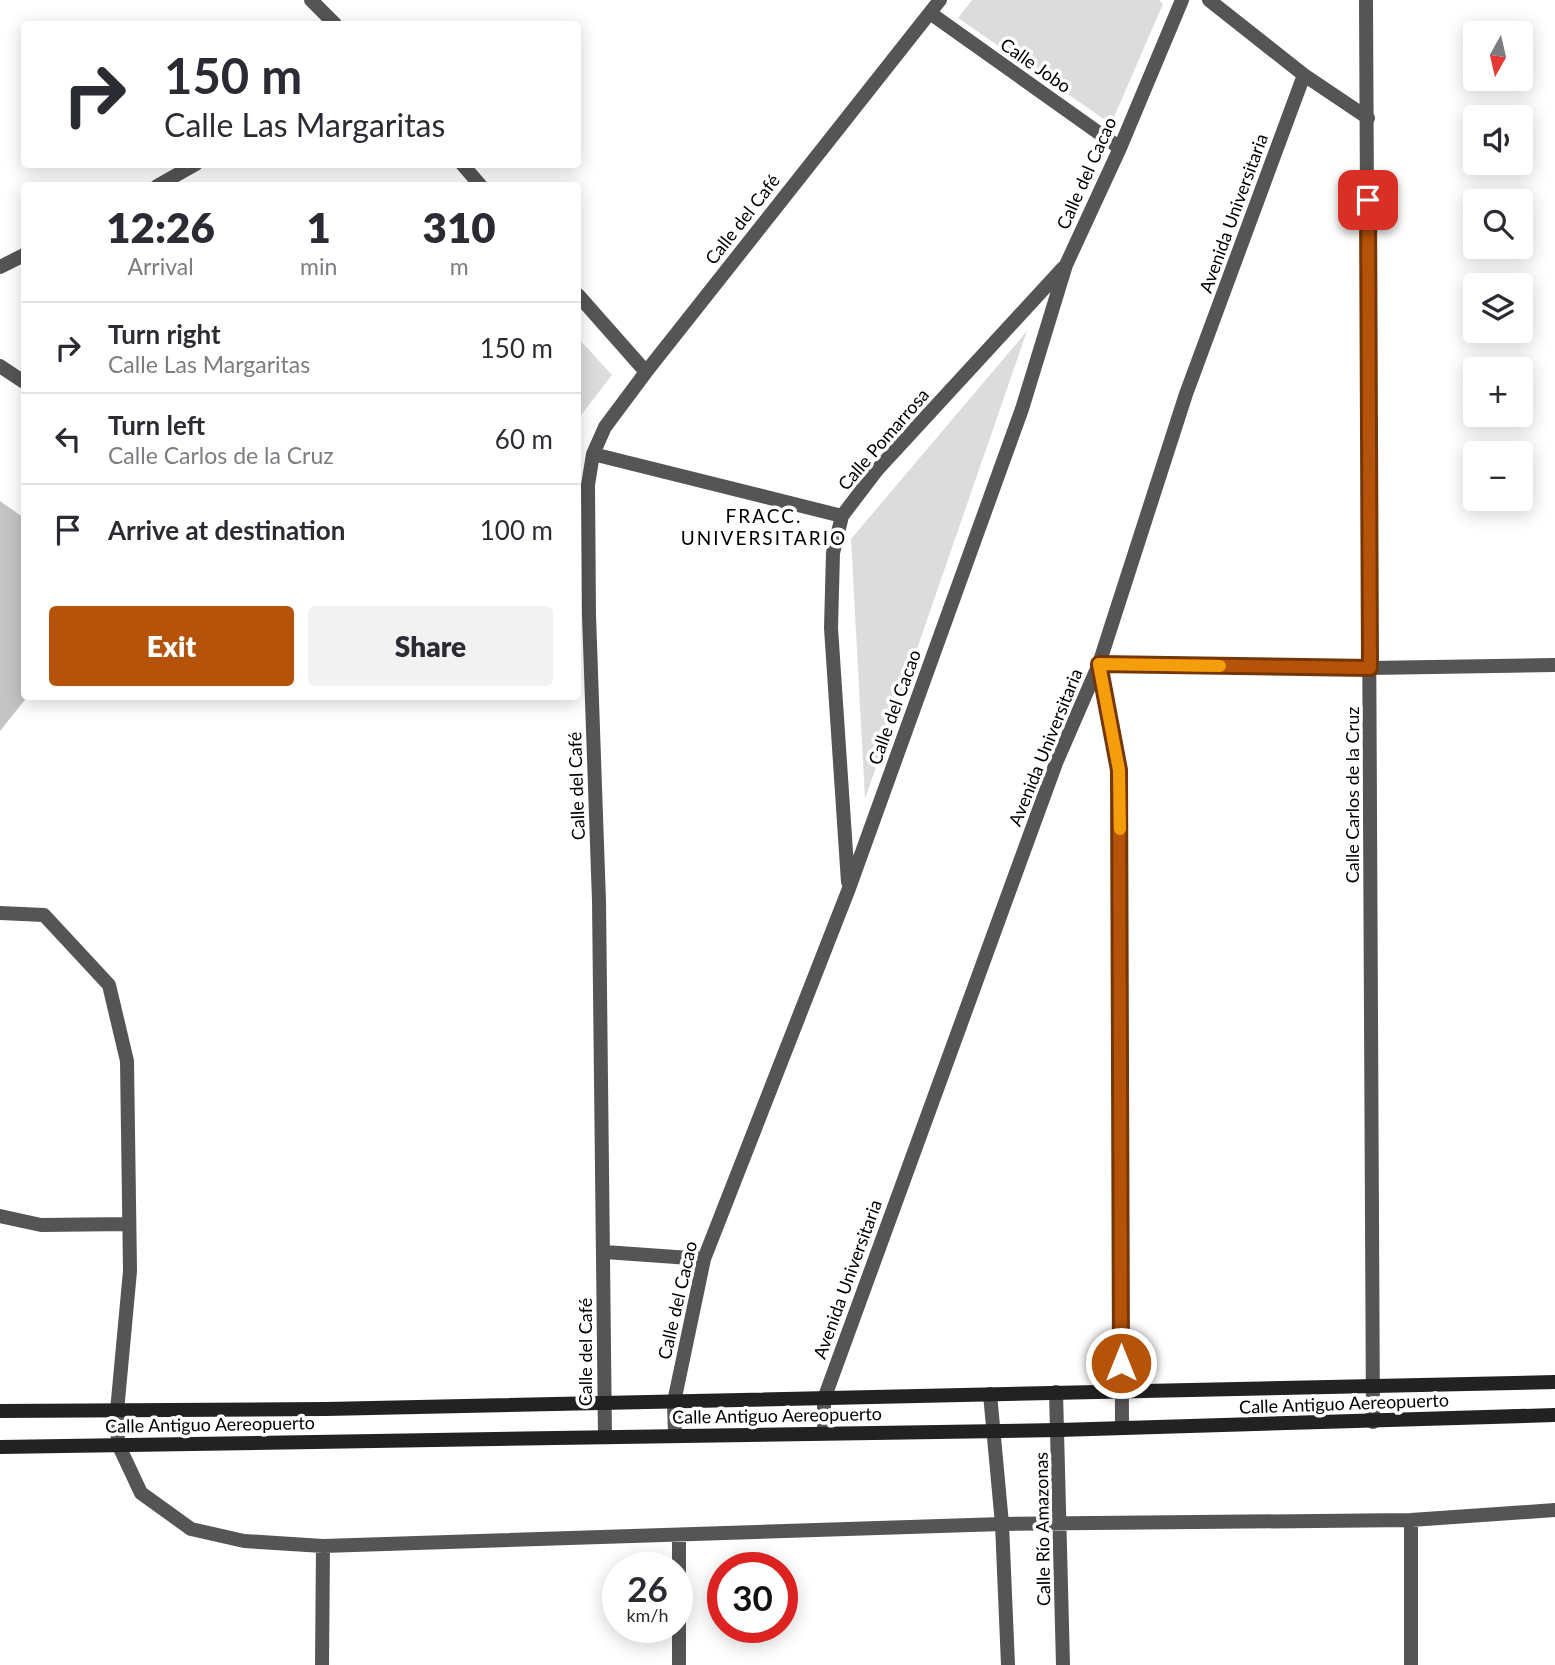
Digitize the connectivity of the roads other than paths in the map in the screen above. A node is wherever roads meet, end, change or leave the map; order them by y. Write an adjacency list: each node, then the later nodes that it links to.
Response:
1 (311, 0): 7 (street)
2 (940, 0): 6 (street, Calle del Café)
3 (1182, 0): 10 (street, Calle del Cacao)
4 (1209, 0): 8 (street)
5 (1366, 0): 9 (street, Calle Carlos de la Cruz)
6 (930, 13): 10 (street, Calle Jobo); 20 (street, Calle del Café)
7 (332, 21)
8 (1304, 75): 9 (street); 25 (street, Avenida Universitaria)
9 (1368, 118): 27 (street, Calle Carlos de la Cruz)
10 (1120, 148): 16 (street, Calle del Cacao)
11 (189, 168): 13 (street)
12 (465, 168): 14 (street)
13 (164, 182)
14 (478, 182)
15 (21, 256): 17 (street)
16 (1066, 265): 23 (street, Calle Pomarrosa); 28 (street, Calle del Cacao)
17 (0, 267)
18 (581, 298): 20 (street)
19 (0, 366): 21 (street)
20 (646, 372): 22 (street, Calle del Café)
21 (21, 380)
22 (593, 454): 23 (street); 24 (street, Calle del Café)
23 (842, 516): 28 (street, Calle Pomarrosa)
24 (583, 614): 32 (street, Calle del Café)
25 (1099, 664): 27 (street); 36 (street); 39 (street, Avenida Universitaria)
26 (1555, 665): 27 (street)
27 (1370, 668): 35 (street, Calle Carlos de la Cruz)
28 (848, 891): 33 (street, Calle del Cacao)
29 (0, 913): 31 (street)
30 (0, 1216): 31 (street)
31 (129, 1224): 43 (street)
32 (605, 1252): 33 (street); 41 (street, Calle del Café)
33 (704, 1259): 40 (street, Calle del Cacao)
34 (1555, 1382): 35 (main road, Calle Antiguo Aereopuerto)
35 (1374, 1385): 36 (main road, Calle Antiguo Aereopuerto); 45 (street, Calle Carlos de la Cruz)
36 (1121, 1390): 37 (main road, Calle Antiguo Aereopuerto); 46 (street)
37 (1056, 1392): 38 (main road, Calle Antiguo Aereopuerto); 48 (street, Calle Río Amazonas)
38 (990, 1394): 39 (main road, Calle Antiguo Aereopuerto); 47 (street)
39 (824, 1399): 40 (main road, Calle Antiguo Aereopuerto); 49 (street, Avenida Universitaria)
40 (674, 1402): 41 (main road, Calle Antiguo Aereopuerto); 50 (street, Calle del Cacao)
41 (604, 1404): 43 (main road, Calle Antiguo Aereopuerto); 51 (street, Calle del Café)
42 (0, 1411): 43 (main road, Calle Antiguo Aereopuerto)
43 (117, 1411): 52 (street)
44 (1555, 1415): 45 (main road, Calle Antiguo Aereopuerto)
45 (1373, 1422): 46 (main road, Calle Antiguo Aereopuerto)
46 (1122, 1428): 48 (main road, Calle Antiguo Aereopuerto)
47 (992, 1430): 48 (main road, Calle Antiguo Aereopuerto); 49 (main road, Calle Antiguo Aereopuerto); 56 (street)
48 (1059, 1430): 57 (street, Calle Río Amazonas)
49 (824, 1433): 50 (main road, Calle Antiguo Aereopuerto)
50 (675, 1436): 51 (main road, Calle Antiguo Aereopuerto)
51 (605, 1437): 52 (main road, Calle Antiguo Aereopuerto)
52 (118, 1444): 53 (main road, Calle Antiguo Aereopuerto); 59 (street)
53 (0, 1447)
54 (1555, 1510): 55 (street)
55 (1411, 1520): 57 (street); 64 (street)
56 (1002, 1524): 57 (street); 58 (street); 62 (street)
57 (1061, 1524): 63 (street, Calle Río Amazonas)
58 (679, 1536): 59 (street); 61 (street)
59 (323, 1546): 60 (street)
60 (322, 1665)
61 (679, 1665)
62 (1009, 1665)
63 (1063, 1665)
64 (1411, 1665)

